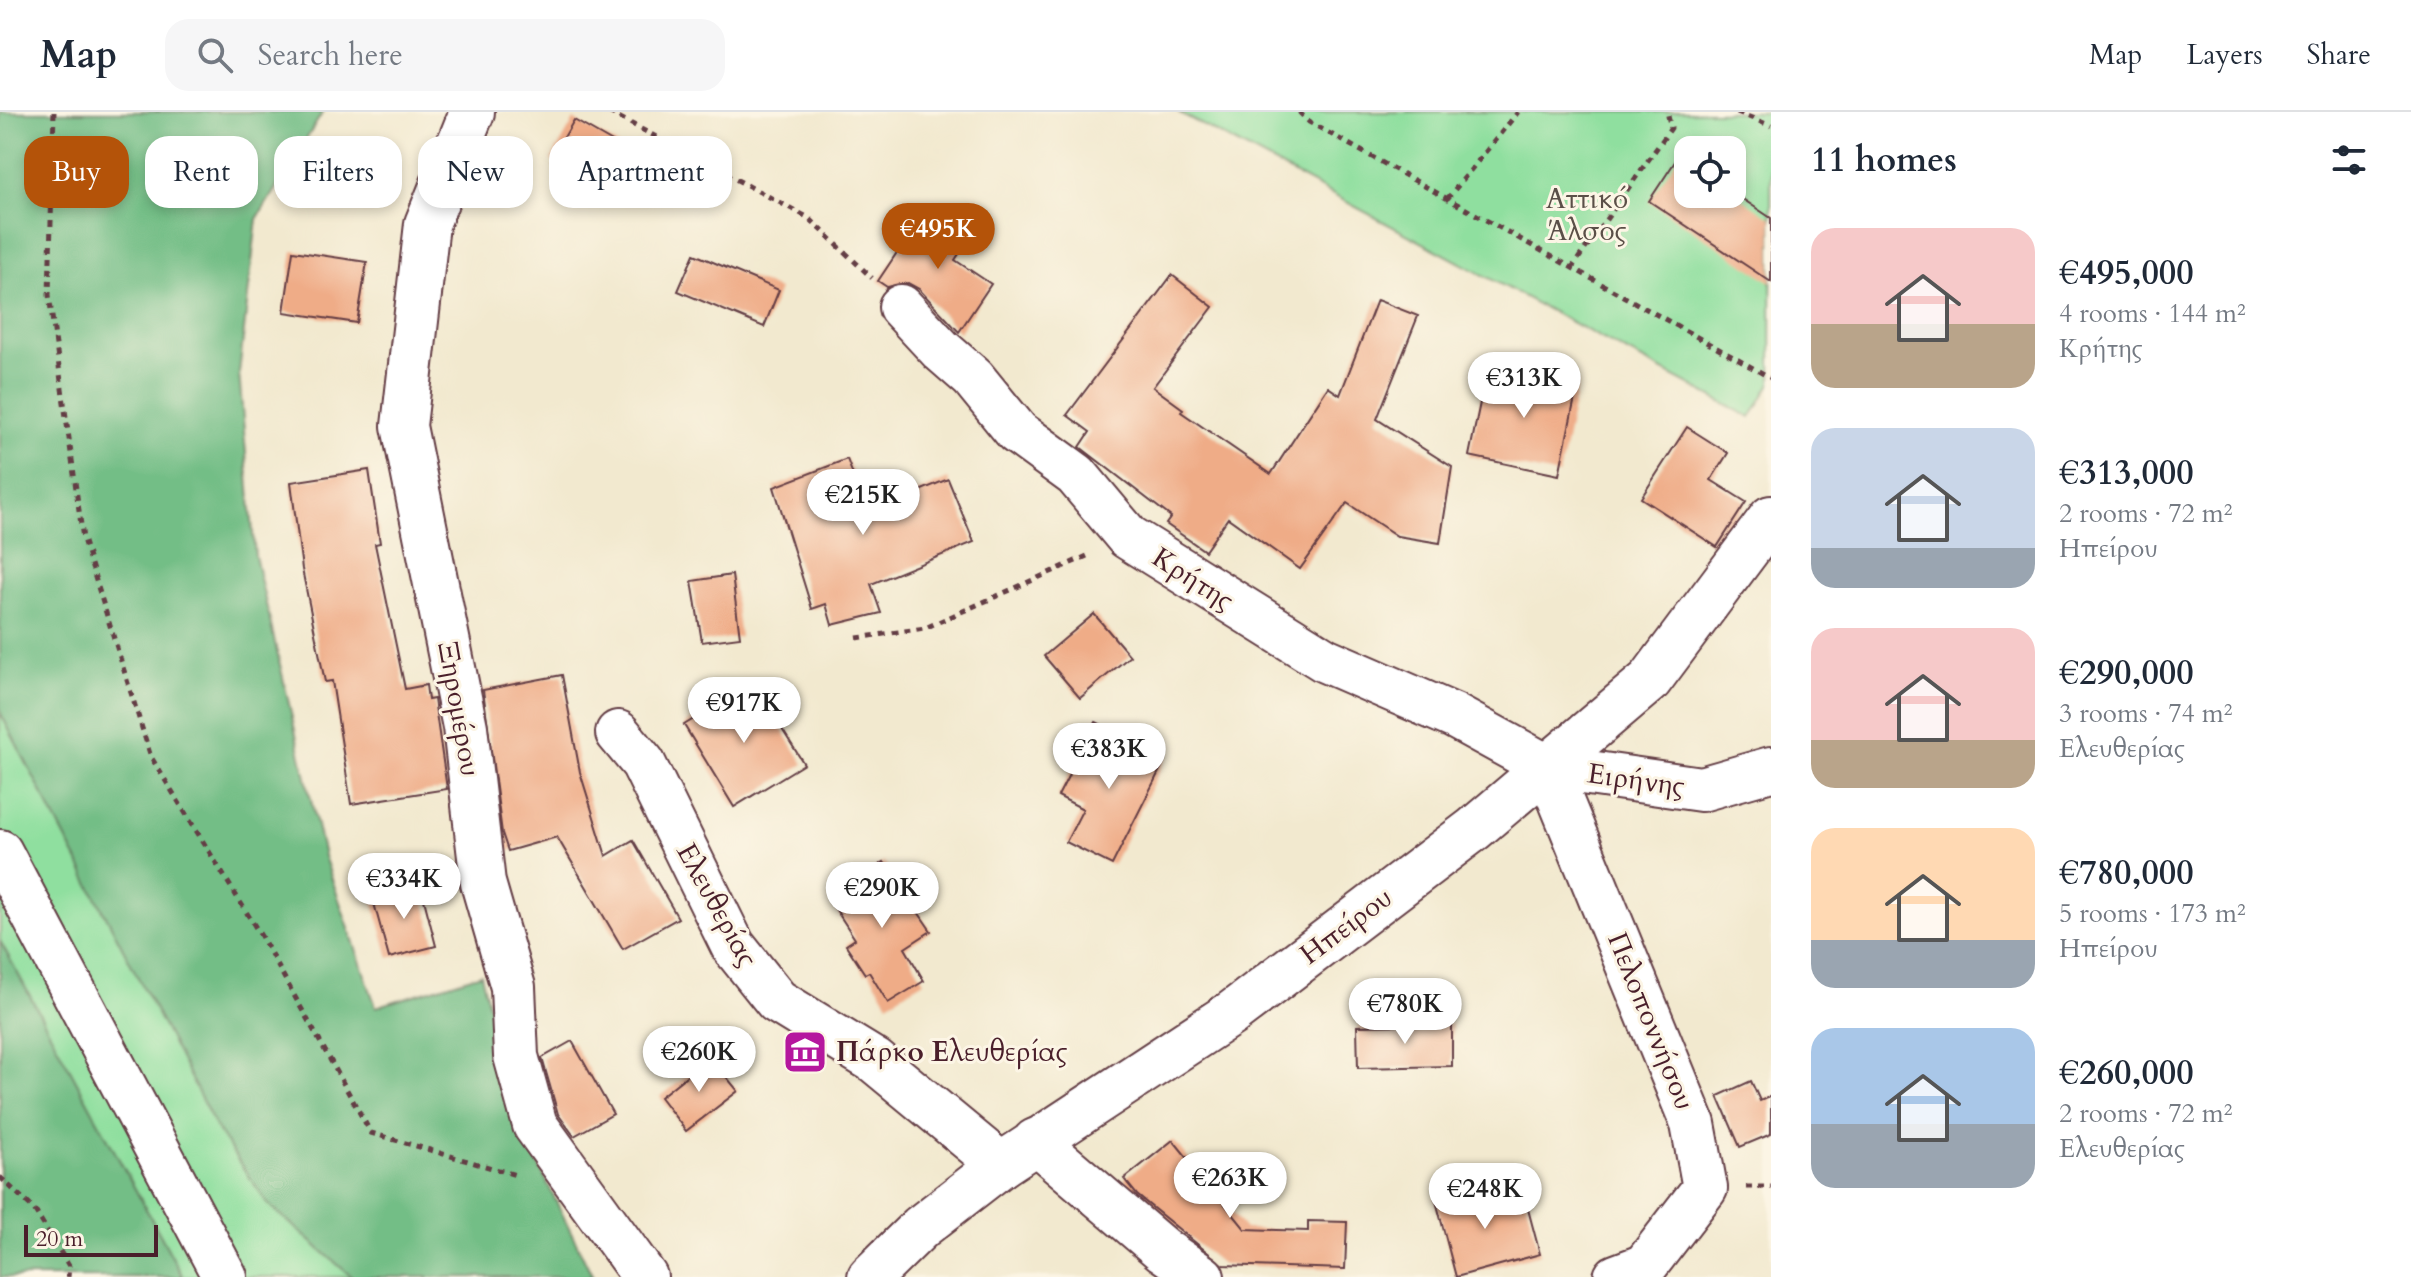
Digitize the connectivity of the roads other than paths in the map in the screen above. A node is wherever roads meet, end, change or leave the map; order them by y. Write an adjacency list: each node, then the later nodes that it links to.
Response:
1 (472, 112): 11 (street, Ξηρομέρου)
2 (901, 307): 5 (street, Κρήτης)
3 (1771, 518): 5 (street, Ηπείρου)
4 (618, 733): 8 (street, Ελευθερίας)
5 (1547, 767): 6 (street, Ειρήνης); 8 (street, Ηπείρου); 9 (street, Πελοποννήσου)
6 (1771, 769)
7 (0, 852): 10 (street)
8 (1018, 1153): 12 (street, Ηπείρου); 13 (street)
9 (1630, 1271)
10 (225, 1277)
11 (645, 1277)
12 (870, 1277)
13 (1202, 1277)

